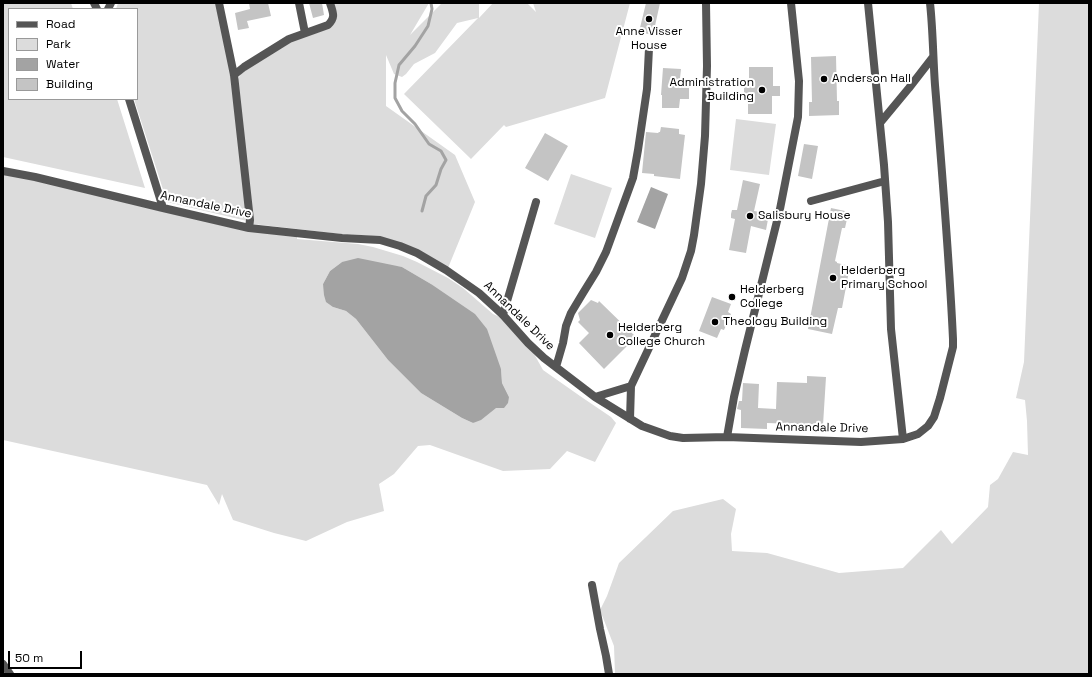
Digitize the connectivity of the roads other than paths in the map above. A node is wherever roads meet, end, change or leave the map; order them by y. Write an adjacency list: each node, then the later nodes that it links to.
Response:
1 (219, 3): 11 (street)
2 (299, 3): 8 (street)
3 (330, 3): 8 (street)
4 (706, 3): 22 (street)
5 (791, 3): 25 (street)
6 (868, 3): 13 (street)
7 (930, 3): 10 (street)
8 (305, 33): 11 (street)
9 (649, 48): 21 (street)
10 (932, 57): 13 (street); 26 (street, Annandale Drive)
11 (234, 75): 19 (street)
12 (129, 100): 18 (street)
13 (880, 123): 15 (street)
14 (3, 171): 18 (street, Annandale Drive)
15 (885, 181): 16 (street); 26 (street)
16 (812, 201)
17 (536, 202): 20 (street)
18 (163, 208): 19 (street, Annandale Drive)
19 (249, 228): 20 (street, Annandale Drive)
20 (503, 315): 21 (street, Annandale Drive)
21 (556, 367): 23 (street, Annandale Drive)
22 (631, 386): 23 (street); 24 (street)
23 (595, 397): 24 (street, Annandale Drive)
24 (630, 419): 25 (street, Annandale Drive)
25 (727, 437): 26 (street, Annandale Drive)
26 (903, 439)
27 (592, 585): 30 (street)
28 (3, 664): 29 (street)
29 (10, 674)
30 (609, 674)

